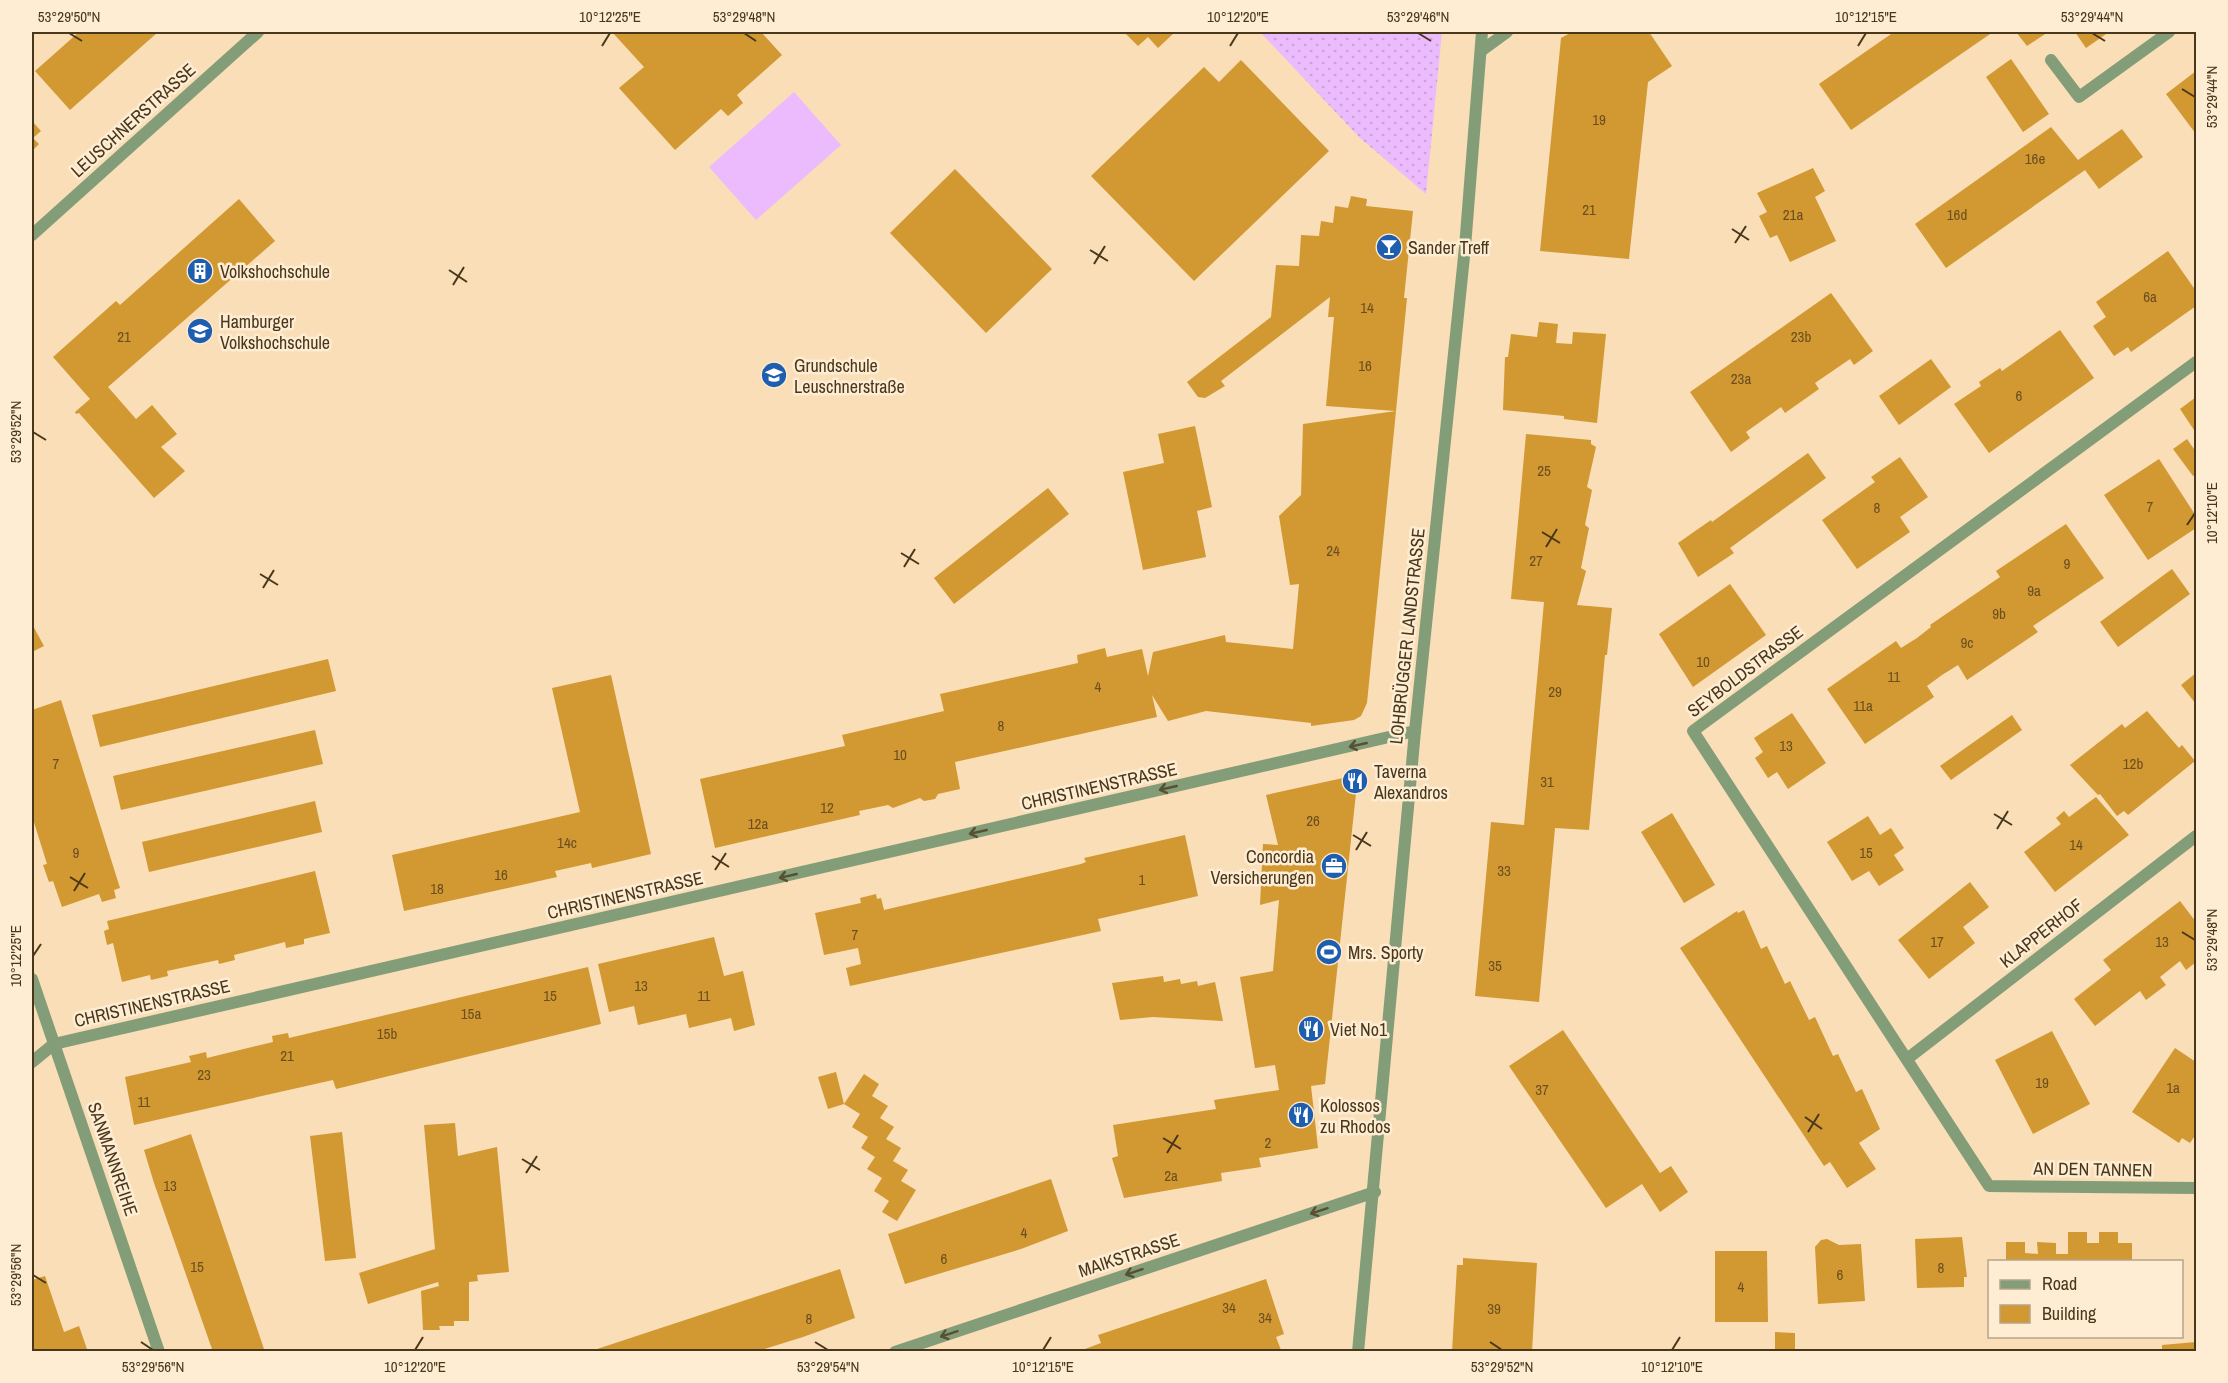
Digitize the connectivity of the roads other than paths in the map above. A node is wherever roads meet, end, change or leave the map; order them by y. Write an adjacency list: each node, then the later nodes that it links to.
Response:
1 (258, 32): 7 (street, LEUSCHNERSTRASSE)
2 (1482, 32): 5 (street, LOHBRÜGGER LANDSTRASSE)
3 (1507, 32): 5 (street)
4 (2169, 32): 6 (street)
5 (1481, 51): 9 (street, LOHBRÜGGER LANDSTRASSE)
6 (2051, 60)
7 (32, 236)
8 (2196, 362): 13 (street, SEYBOLDSTRASSE)
9 (1415, 731): 12 (street, CHRISTINENSTRASSE, one-way to 12); 17 (street, LOHBRÜGGER LANDSTRASSE)
10 (2196, 836): 13 (street, KLAPPERHOF)
11 (32, 979): 12 (street, SANMANNREIHE)
12 (54, 1044): 14 (street); 18 (street, SANMANNREIHE)
13 (1907, 1059): 15 (street, SEYBOLDSTRASSE)
14 (32, 1062)
15 (1989, 1186): 16 (street, AN DEN TANNEN)
16 (2196, 1188)
17 (1375, 1192): 19 (street, MAIKSTRASSE, one-way to 19); 20 (street, LOHBRÜGGER LANDSTRASSE)
18 (159, 1352)
19 (895, 1352)
20 (1358, 1352)

